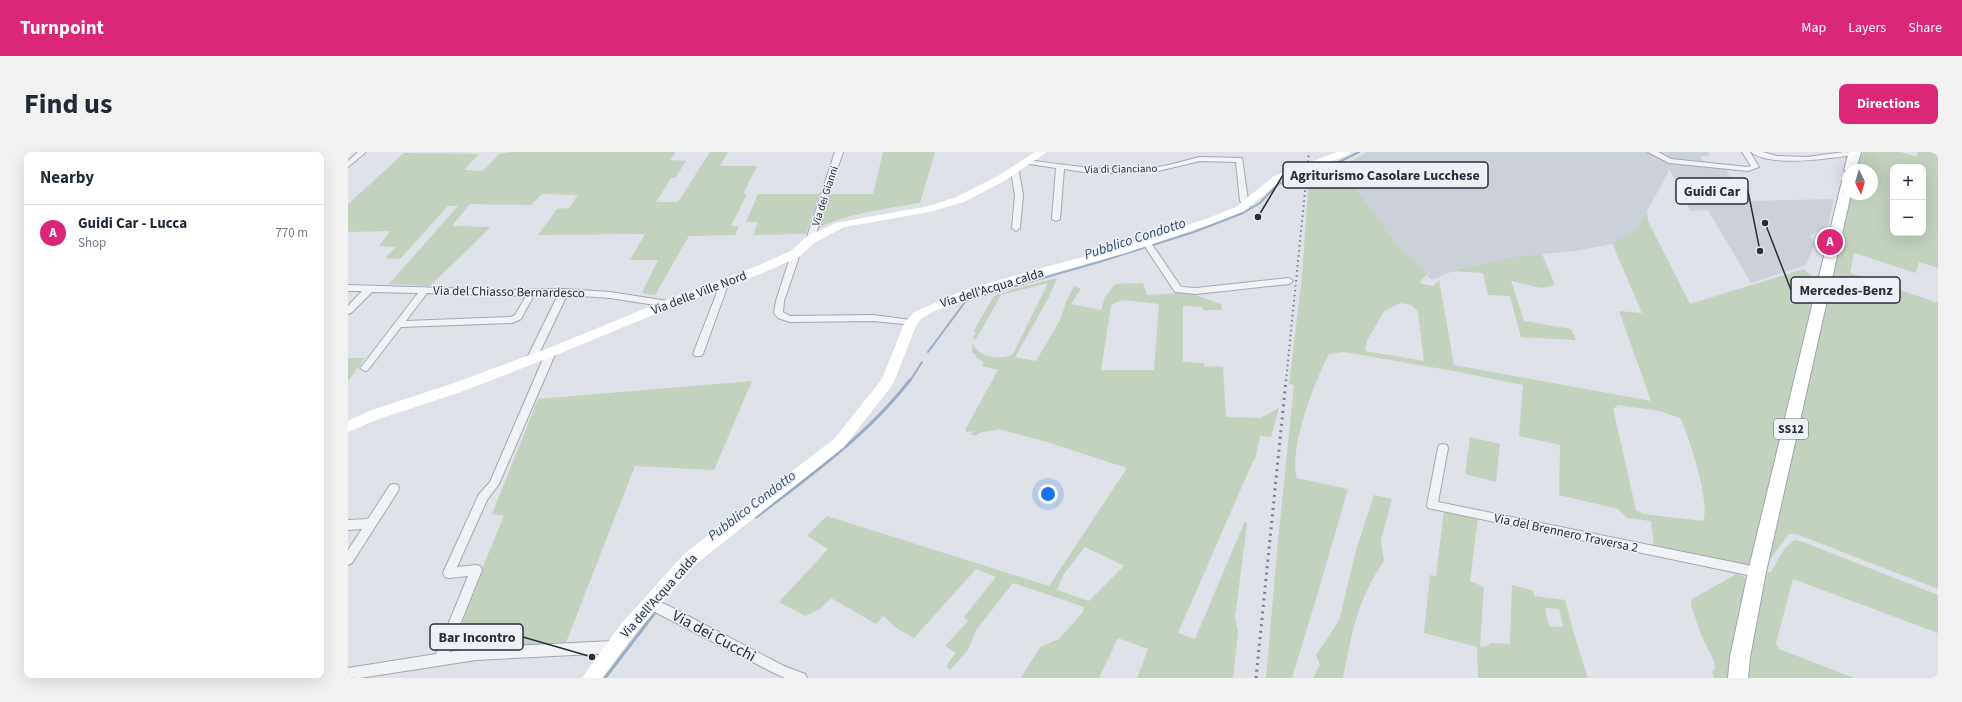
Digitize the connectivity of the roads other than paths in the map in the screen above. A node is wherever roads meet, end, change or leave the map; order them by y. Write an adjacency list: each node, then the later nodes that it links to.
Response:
1 (362, 152): 11 (street)
2 (838, 152): 18 (street, Via dei Gianni)
3 (1042, 152): 9 (street, Via delle Ville Nord)
4 (1346, 152): 15 (street, Via dell'Acqua calda)
5 (1652, 152): 6 (street)
6 (1746, 152)
7 (1755, 152): 8 (street)
8 (1854, 152): 10 (main road)
9 (1029, 162): 12 (street, Via di Cianciano); 13 (street, Via delle Ville Nord)
10 (1851, 164)
11 (348, 165)
12 (1060, 166): 15 (street, Via di Cianciano); 16 (street)
13 (1015, 172): 17 (street); 18 (street, Via delle Ville Nord)
14 (1844, 200): 42 (main road, SS12)
15 (1247, 204): 19 (street, Via dell'Acqua calda)
16 (1056, 219)
17 (1016, 228)
18 (810, 240): 20 (street, Via delle Ville Nord)
19 (1148, 246): 21 (street); 30 (street, Via dell'Acqua calda)
20 (795, 254): 22 (street, Via delle Ville Nord); 30 (street)
21 (1289, 281)
22 (725, 282): 28 (street, Via delle Ville Nord); 33 (street)
23 (348, 288): 24 (street, Via del Chiasso Bernardesco)
24 (370, 288): 25 (street, Via del Chiasso Bernardesco); 29 (street)
25 (424, 290): 26 (street, Via del Chiasso Bernardesco); 31 (street)
26 (532, 292): 27 (street, Via del Chiasso Bernardesco); 31 (street)
27 (564, 292): 28 (street, Via del Chiasso Bernardesco); 34 (street)
28 (668, 304): 32 (street, Via delle Ville Nord)
29 (348, 311)
30 (911, 323): 43 (street, Via dell'Acqua calda)
31 (398, 324): 35 (street)
32 (551, 352): 34 (street, Via delle Ville Nord); 45 (street)
33 (698, 354)
34 (532, 360): 36 (street, Via delle Ville Nord)
35 (365, 368)
36 (348, 427)
37 (1443, 448): 42 (street, Via del Brennero Traversa 2)
38 (394, 488): 39 (street)
39 (371, 524): 40 (street); 41 (street)
40 (348, 525)
41 (348, 560)
42 (1757, 572): 49 (main road, SS12)
43 (649, 604): 44 (street, Via dell'Acqua calda); 47 (street, Via dei Cucchi)
44 (614, 648): 45 (street); 48 (street, Via dell'Acqua calda)
45 (441, 658): 46 (street)
46 (352, 675)
47 (792, 677)
48 (591, 678)
49 (1738, 678)

